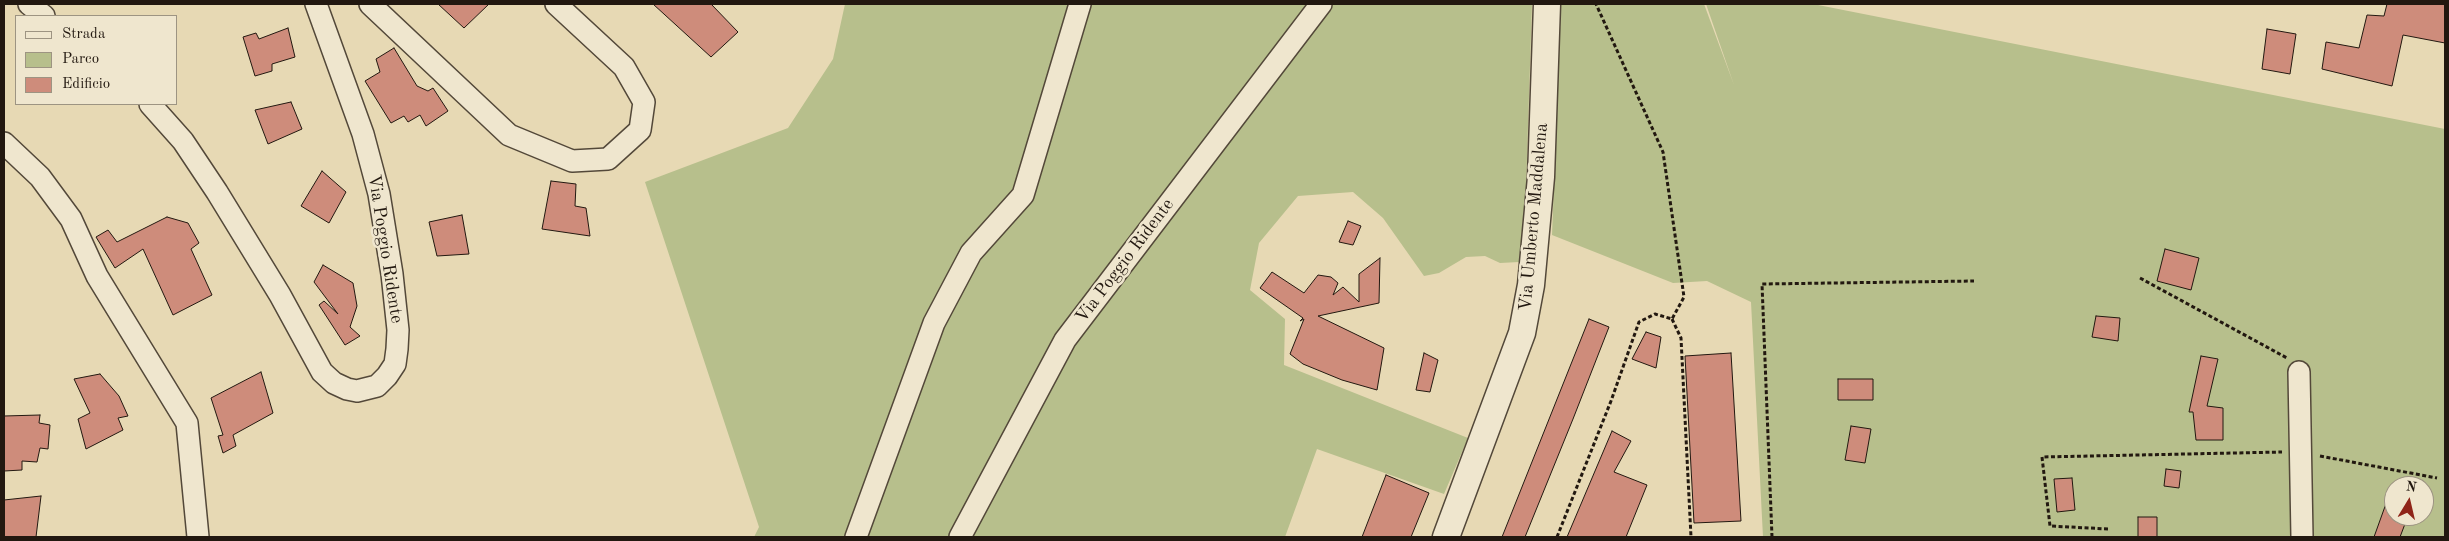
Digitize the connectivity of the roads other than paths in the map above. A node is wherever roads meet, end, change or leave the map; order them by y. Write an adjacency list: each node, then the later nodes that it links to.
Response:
1 (29, 4): 8 (street)
2 (316, 4): 9 (street, Via Poggio Ridente)
3 (370, 4): 4 (street)
4 (556, 4)
5 (1080, 4): 13 (street)
6 (1321, 4): 14 (street, Via Poggio Ridente)
7 (1547, 4): 15 (street, Via Umberto Maddalena)
8 (43, 15)
9 (151, 105)
10 (4, 143): 12 (street)
11 (2299, 372): 16 (street)
12 (198, 537)
13 (856, 537)
14 (960, 537)
15 (1446, 537)
16 (2302, 537)

